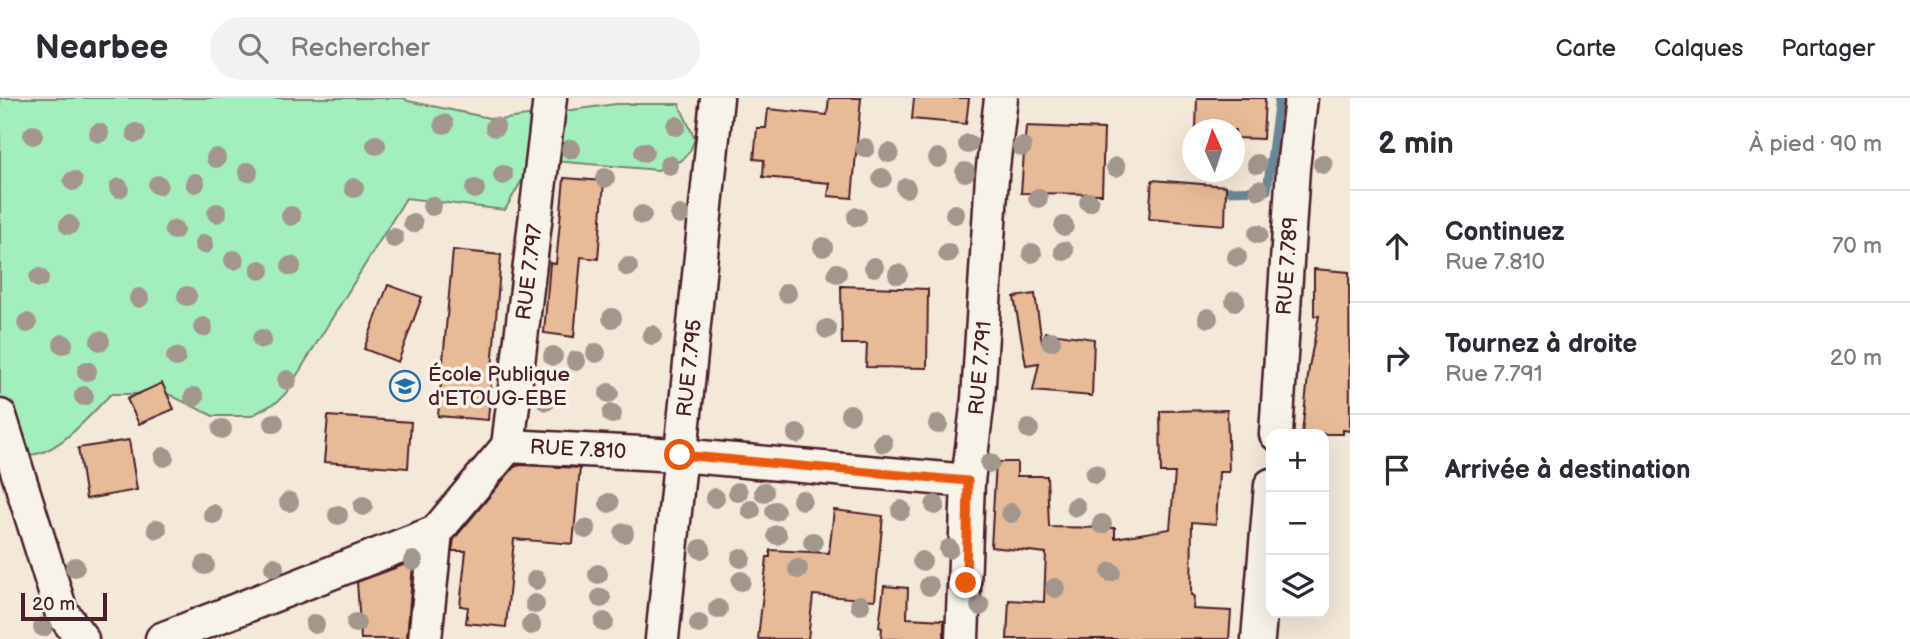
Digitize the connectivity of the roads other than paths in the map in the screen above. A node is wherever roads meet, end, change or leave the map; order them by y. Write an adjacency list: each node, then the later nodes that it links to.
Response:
1 (550, 98): 7 (street, RUE 7.797)
2 (717, 98): 8 (street, RUE 7.795)
3 (1001, 98): 9 (street, RUE 7.791)
4 (1301, 98): 6 (street, RUE 7.789)
5 (0, 416): 12 (street)
6 (1276, 429)
7 (508, 446): 8 (street, RUE 7.810); 11 (street, RUE 7.810)
8 (680, 455): 9 (street, RUE 7.810); 15 (street, RUE 7.795)
9 (968, 481): 16 (street, RUE 7.791)
10 (1270, 492): 17 (street)
11 (436, 532): 13 (street, RUE 7.810); 14 (street)
12 (82, 639)
13 (162, 639)
14 (425, 639)
15 (662, 639)
16 (962, 639)
17 (1258, 639)

